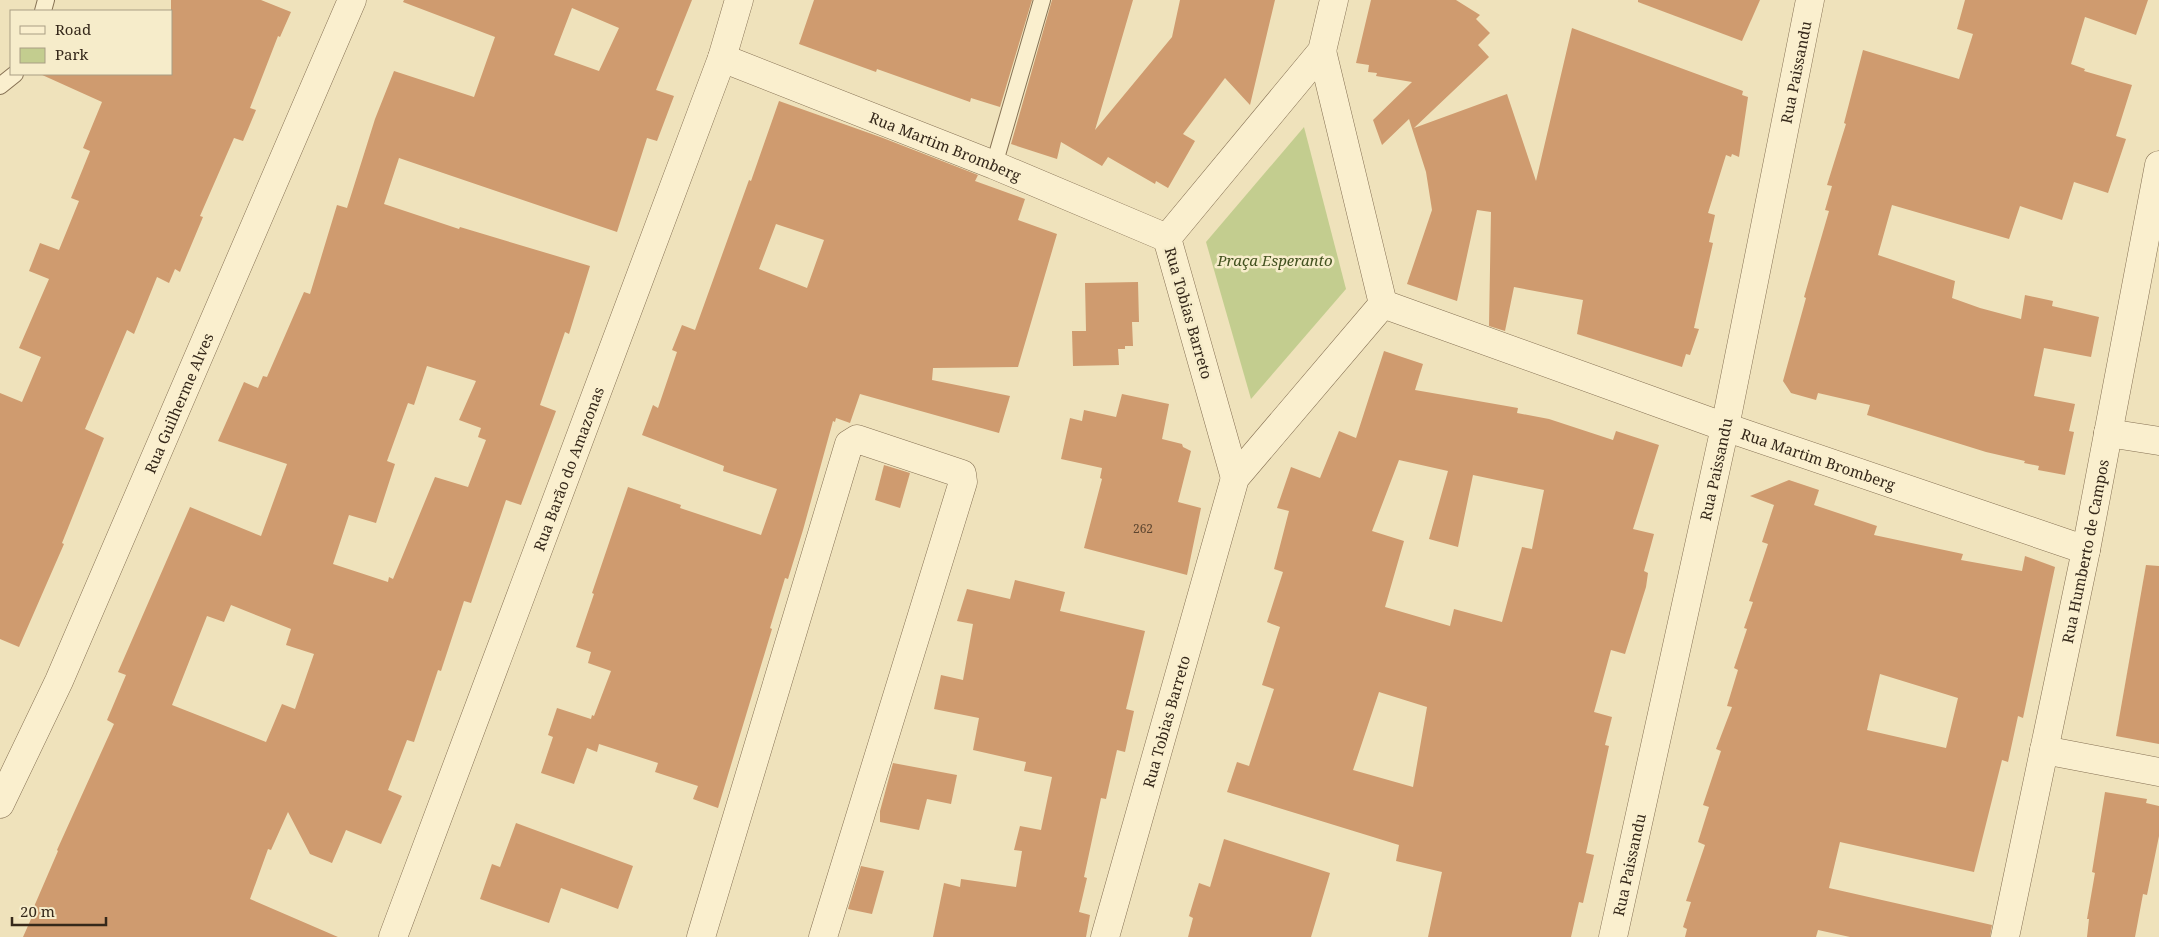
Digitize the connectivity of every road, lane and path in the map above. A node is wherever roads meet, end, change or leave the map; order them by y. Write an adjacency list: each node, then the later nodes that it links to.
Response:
1 (352, 0): 21 (street, Rua Guilherme Alves)
2 (739, 0): 7 (street, Rua Barão do Amazonas)
3 (1042, 0): 10 (lane)
4 (1334, 0): 6 (street, Rua Tobias Barreto)
5 (1810, 0): 14 (street, Rua Paissandu)
6 (1322, 51): 12 (street, Rua Tobias Barreto); 13 (street, Rua Tobias Barreto)
7 (722, 58): 10 (street, Rua Martim Bromberg); 22 (street, Rua Barão do Amazonas)
8 (14, 75): 9 (lane)
9 (0, 86)
10 (994, 165): 12 (street, Rua Martim Bromberg)
11 (2159, 165): 15 (street, Rua Humberto de Campos)
12 (1167, 238): 17 (street, Rua Tobias Barreto)
13 (1383, 304): 14 (street, Rua Martim Bromberg); 17 (street, Rua Tobias Barreto)
14 (1725, 428): 18 (street, Rua Martim Bromberg); 26 (street, Rua Paissandu)
15 (2108, 433): 16 (street); 18 (street, Rua Humberto de Campos)
16 (2159, 441)
17 (1235, 478): 25 (street, Rua Tobias Barreto)
18 (2086, 550): 19 (street, Rua Humberto de Campos)
19 (2044, 750): 20 (street); 27 (street, Rua Humberto de Campos)
20 (2159, 772)
21 (0, 804)
22 (393, 937)
23 (701, 937): 24 (street)
24 (824, 937)
25 (1104, 937)
26 (1613, 937)
27 (2005, 937)

